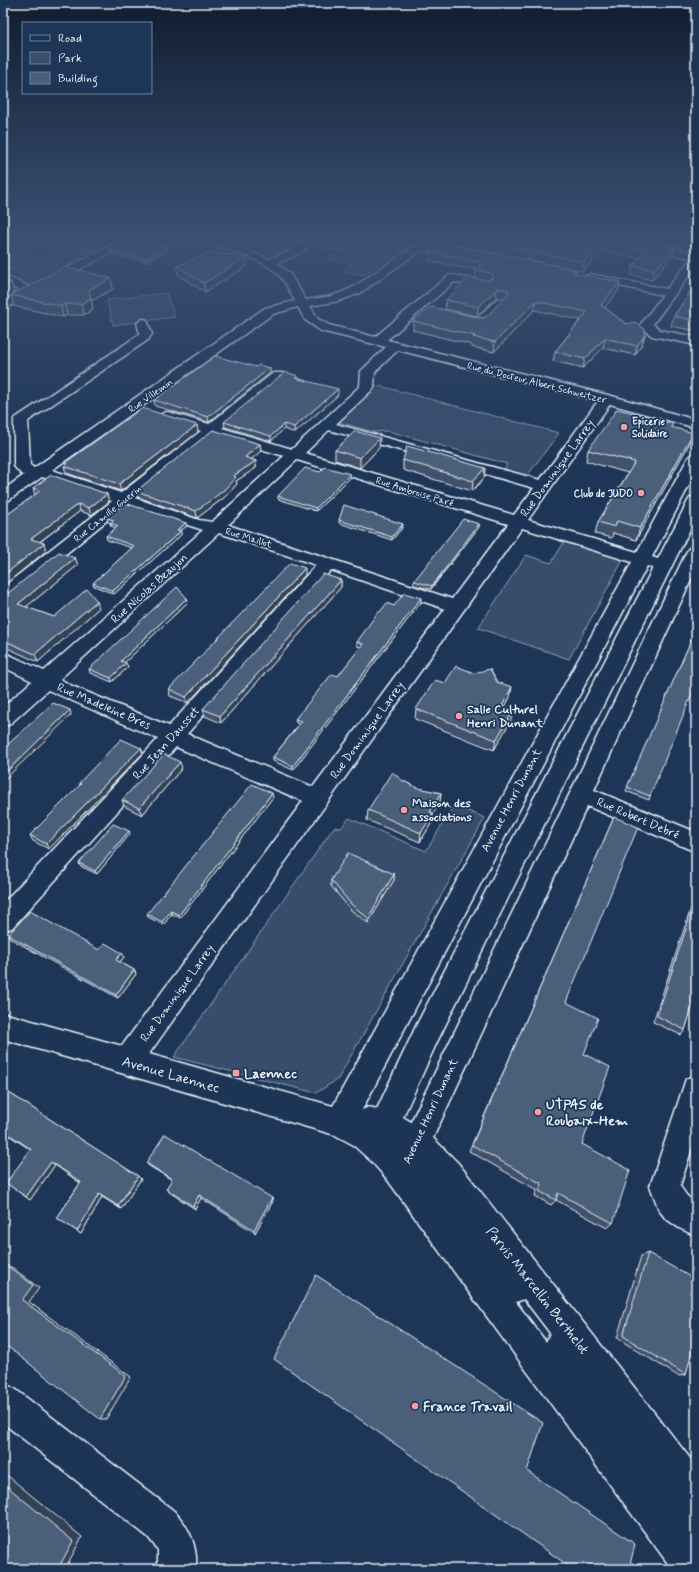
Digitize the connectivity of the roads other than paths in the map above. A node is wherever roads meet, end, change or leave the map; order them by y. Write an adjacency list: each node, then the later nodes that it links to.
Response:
1 (273, 309): 15 (street, Rue Villemin)
2 (305, 309): 11 (street, Rue du Docteur Albert Schweitzer)
3 (415, 309): 11 (street)
4 (423, 309): 7 (street)
5 (492, 309): 8 (street)
6 (658, 309): 10 (street)
7 (431, 311)
8 (445, 314)
9 (143, 323): 21 (street)
10 (696, 341)
11 (377, 342): 12 (street, Rue du Docteur Albert Schweitzer)
12 (395, 346): 14 (street, Rue du Docteur Albert Schweitzer); 17 (street, Rue Nicolas Beaujon)
13 (278, 376): 18 (street, Rue Camille Guerin)
14 (607, 399): 16 (street, Rue du Docteur Albert Schweitzer); 22 (street, Rue Dominique Larrey)
15 (146, 410): 18 (street, Rue Ambroise Paré); 21 (street, Rue Villemin)
16 (696, 424)
17 (325, 425): 19 (street, Rue Nicolas Beaujon); 22 (street)
18 (212, 429): 19 (street, Rue Ambroise Paré); 24 (street, Rue Camille Guerin)
19 (294, 454): 26 (street, Rue Ambroise Paré); 27 (street, Rue Nicolas Beaujon)
20 (696, 458): 29 (street, Avenue Henri Dunant)
21 (38, 472): 23 (street, Rue Villemin); 24 (street, Rue Maillot)
22 (544, 486): 26 (street, Rue Dominique Larrey)
23 (3, 497)
24 (125, 499): 27 (street, Rue Maillot); 33 (street, Rue Camille Guerin)
25 (696, 501): 31 (street)
26 (517, 522): 29 (street, Rue Ambroise Paré); 34 (street, Rue Dominique Larrey)
27 (214, 528): 30 (street, Rue Maillot); 36 (street, Rue Nicolas Beaujon)
28 (696, 551): 32 (street, Avenue Henri Dunant)
29 (641, 559): 31 (street, Rue Ambroise Paré); 46 (street, Avenue Henri Dunant)
30 (328, 564): 34 (street, Rue Maillot); 38 (street, Rue Jean Dausset)
31 (663, 566): 32 (street, Rue Ambroise Paré); 47 (street)
32 (691, 574): 39 (street, Avenue Henri Dunant)
33 (3, 596)
34 (457, 606): 40 (street, Rue Dominique Larrey)
35 (3, 659): 36 (street, Rue Madeleine Bres)
36 (46, 680): 37 (street, Rue Nicolas Beaujon); 38 (street, Rue Madeleine Bres)
37 (3, 719)
38 (174, 736): 40 (street, Rue Madeleine Bres); 42 (street, Rue Jean Dausset)
39 (581, 794): 41 (street, Rue Robert Debré); 48 (street, Avenue Henri Dunant)
40 (318, 798): 44 (street, Rue Dominique Larrey)
41 (696, 842)
42 (3, 920)
43 (3, 1026): 44 (street, Avenue Laennec)
44 (127, 1062): 46 (street, Avenue Laennec)
45 (696, 1089): 49 (street)
46 (340, 1122): 47 (street, Avenue Laennec)
47 (379, 1134): 48 (street, Parvis Marcellin Berthelot)
48 (409, 1157): 50 (street, Parvis Marcellin Berthelot); 52 (street, Parvis Marcellin Berthelot)
49 (696, 1220)
50 (443, 1231): 53 (street, Parvis Marcellin Berthelot); 55 (street, Parvis Marcellin Berthelot)
51 (3, 1401): 54 (street)
52 (687, 1484)
53 (696, 1520)
54 (177, 1569)
55 (696, 1569)

